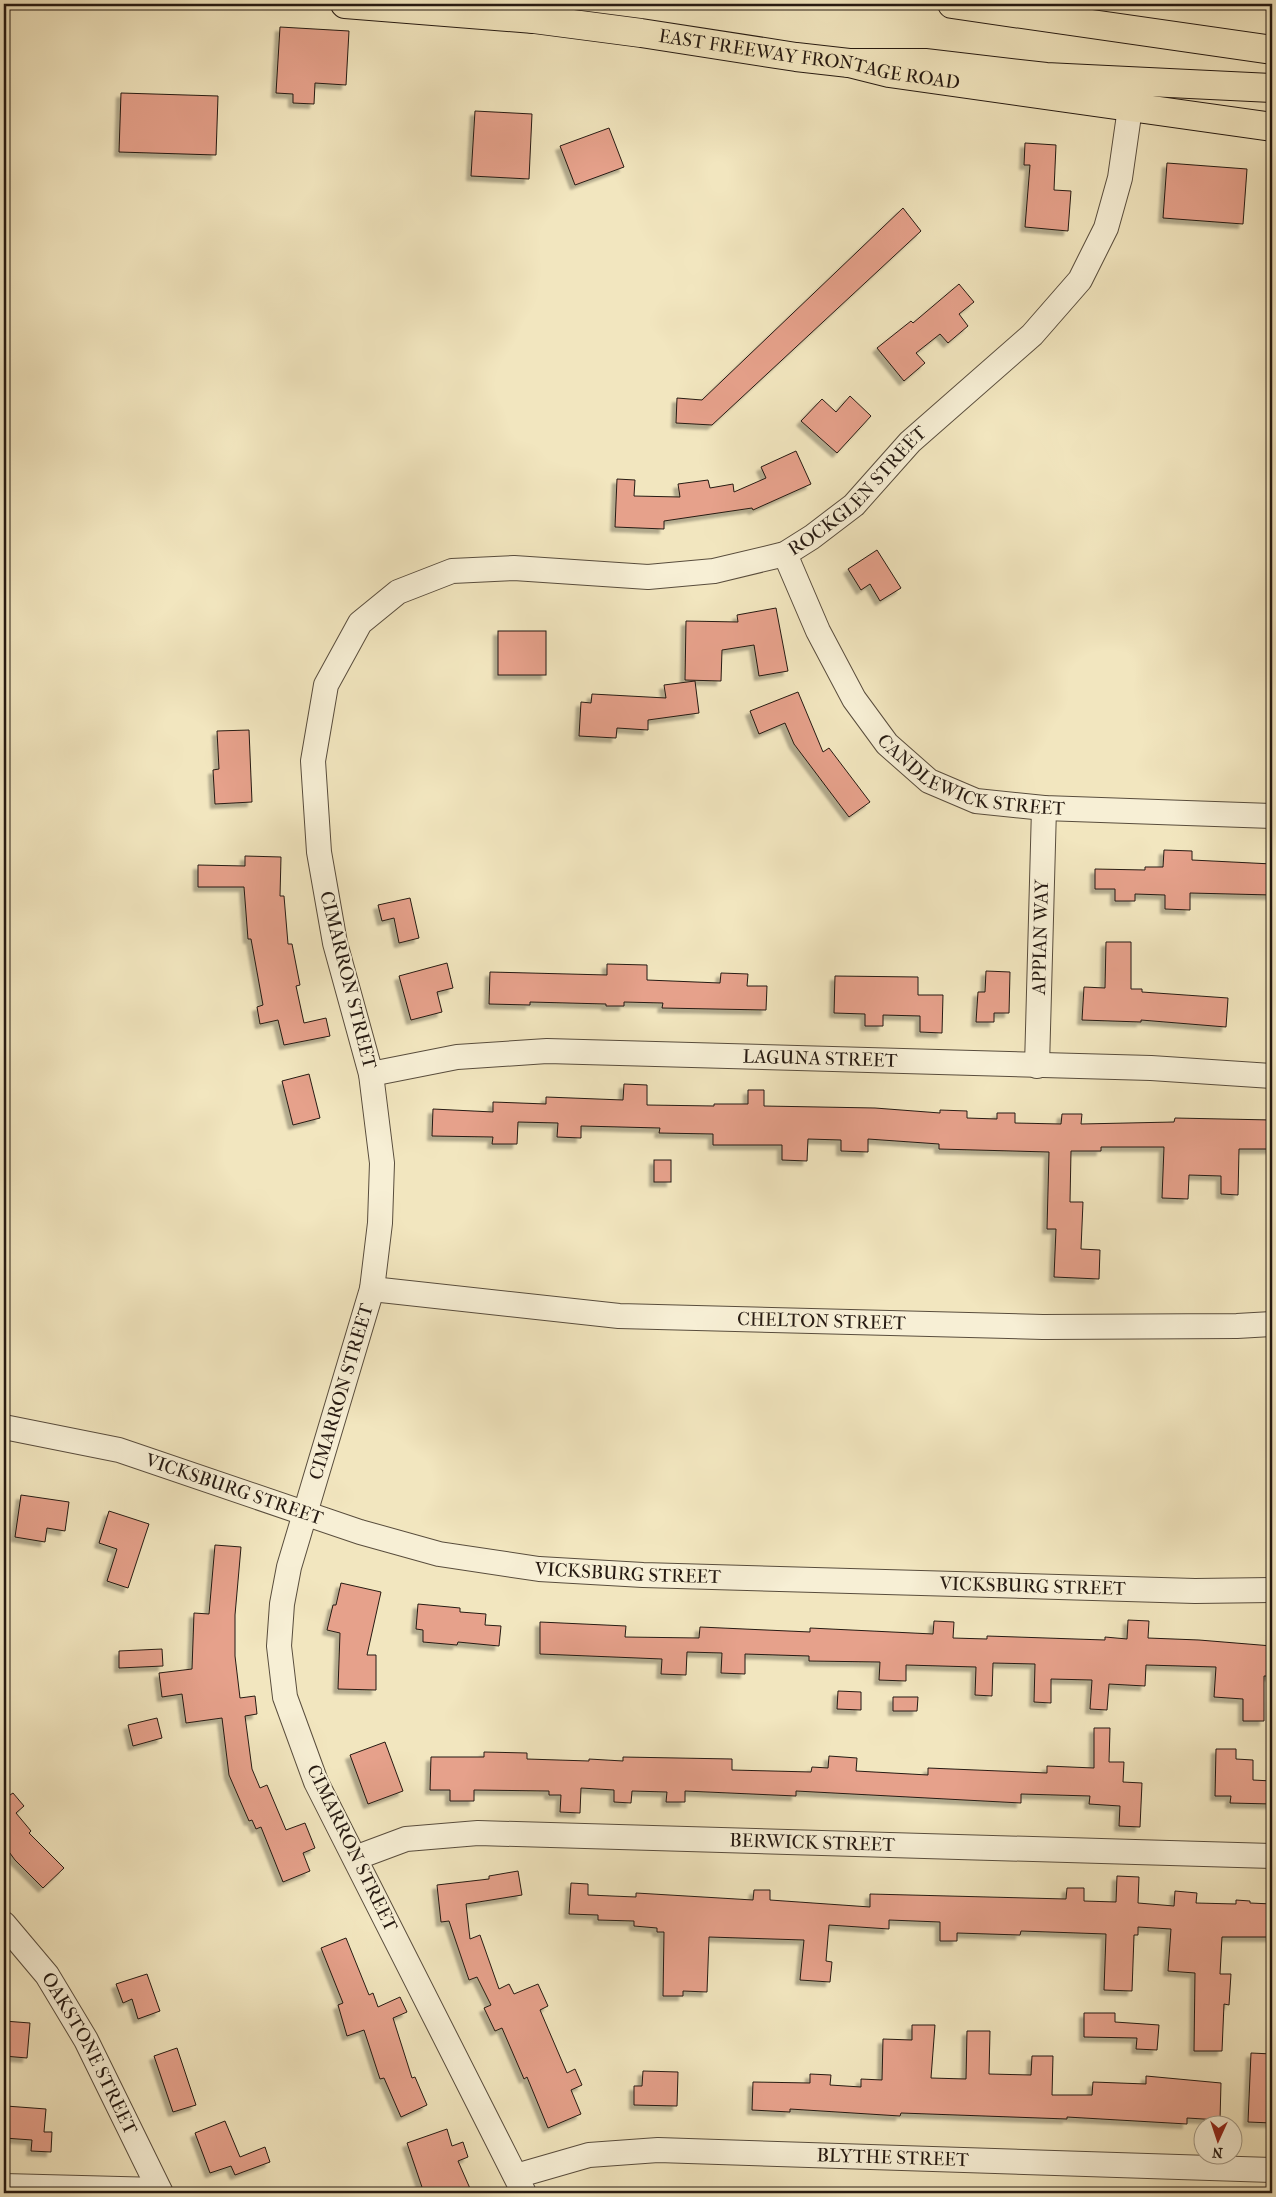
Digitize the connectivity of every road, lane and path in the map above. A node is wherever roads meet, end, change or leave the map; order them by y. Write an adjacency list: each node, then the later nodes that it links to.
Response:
1 (345, 4): 4 (main road, EAST FREEWAY FRONTAGE ROAD)
2 (457, 4): 4 (main road)
3 (952, 4): 5 (main road)
4 (534, 19): 6 (main road, EAST FREEWAY FRONTAGE ROAD)
5 (1272, 50)
6 (849, 63): 7 (main road); 8 (main road, EAST FREEWAY FRONTAGE ROAD)
7 (1272, 88)
8 (1128, 120): 9 (main road, EAST FREEWAY FRONTAGE ROAD); 10 (street, ROCKGLEN STREET)
9 (1272, 128)
10 (785, 554): 11 (street, ROCKGLEN STREET); 12 (street, CANDLEWICK STREET)
11 (422, 582): 15 (street, CIMARRON STREET)
12 (1044, 808): 13 (street, CANDLEWICK STREET); 14 (street, APPIAN WAY)
13 (1272, 816)
14 (1037, 1066): 15 (street, LAGUNA STREET); 16 (street, LAGUNA STREET)
15 (371, 1074): 17 (street, CIMARRON STREET)
16 (1272, 1076)
17 (372, 1290): 18 (street, CHELTON STREET); 20 (street, CIMARRON STREET)
18 (1272, 1324)
19 (4, 1426): 20 (street, VICKSBURG STREET)
20 (305, 1513): 21 (street, VICKSBURG STREET); 23 (street, CIMARRON STREET)
21 (1272, 1590)
22 (1272, 1856): 23 (street, BERWICK STREET)
23 (355, 1858): 26 (street, CIMARRON STREET)
24 (4, 1924): 28 (street, OAKSTONE STREET)
25 (1272, 2170): 26 (street, BLYTHE STREET)
26 (520, 2184)
27 (4, 2186): 28 (street)
28 (160, 2192)

